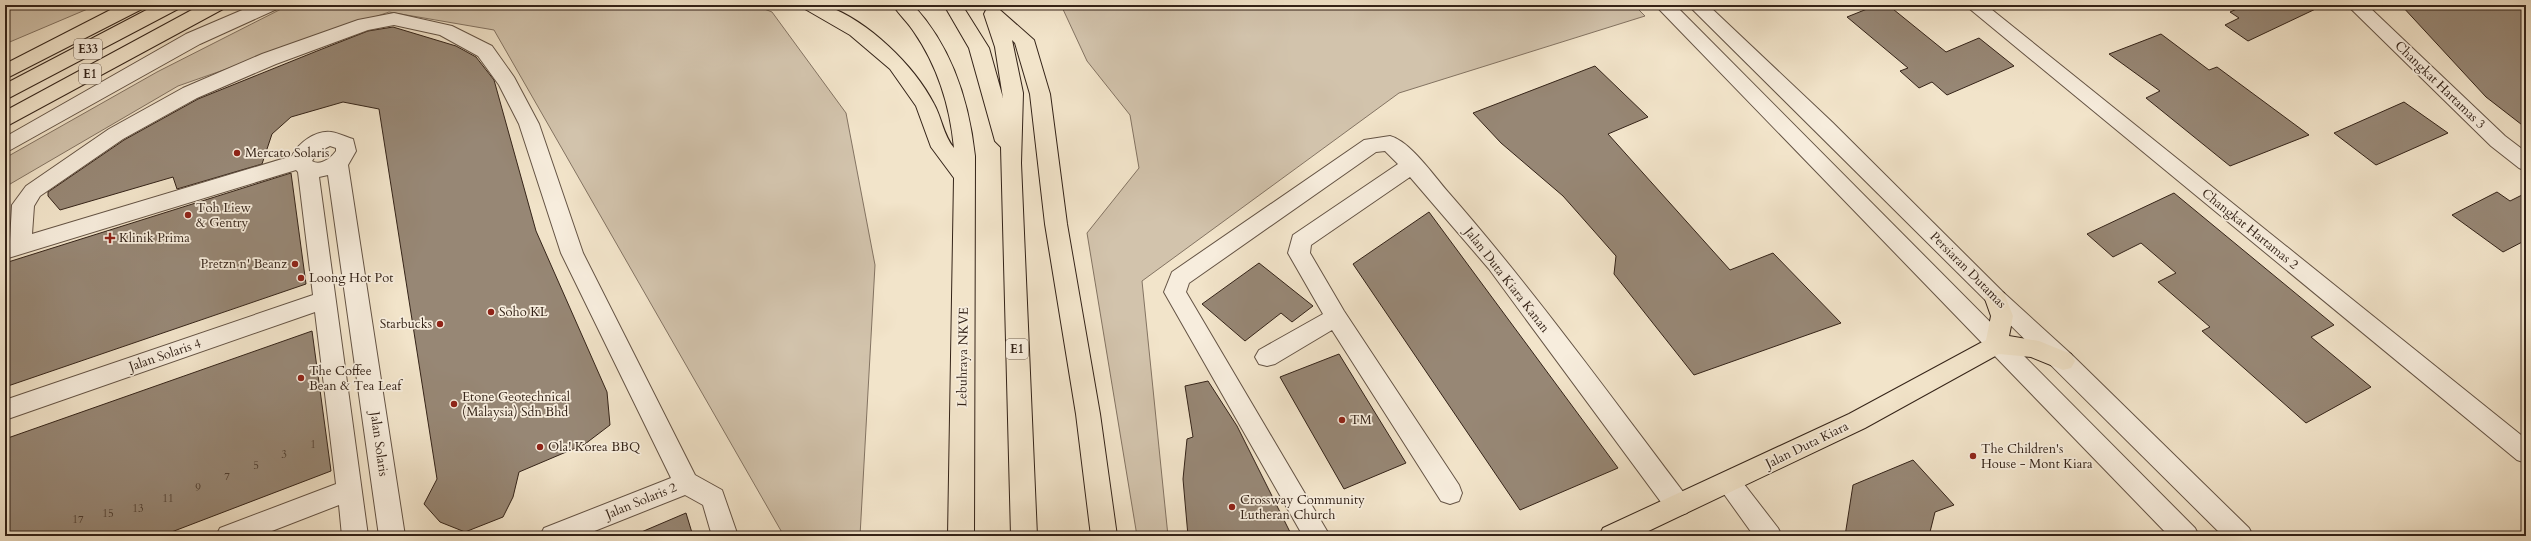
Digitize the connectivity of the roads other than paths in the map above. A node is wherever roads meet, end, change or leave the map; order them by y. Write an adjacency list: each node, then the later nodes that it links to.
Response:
1 (135, 5): 16 (main road)
2 (171, 5): 17 (main road, E33)
3 (216, 5): 14 (main road)
4 (224, 5): 14 (main road)
5 (270, 5): 15 (street)
6 (812, 5): 25 (main road)
7 (902, 5): 25 (main road, Lebuhraya NKVE)
8 (953, 5): 21 (main road)
9 (1664, 5): 31 (street)
10 (1697, 5): 28 (street, Persiaran Dutamas)
11 (1974, 5): 35 (street, Changkat Hartamas 2)
12 (2356, 5): 22 (street, Changkat Hartamas 3)
13 (991, 10): 21 (main road, E1); 48 (main road)
14 (175, 27): 15 (street); 18 (main road, E1)
15 (167, 54): 20 (street)
16 (5, 72)
17 (5, 93)
18 (5, 120)
19 (84, 145): 26 (street)
20 (5, 146)
21 (1011, 163): 47 (main road, E1)
22 (2526, 163)
23 (304, 165): 27 (street); 29 (street); 43 (street, Jalan Solaris)
24 (1412, 165): 30 (street); 40 (street, Jalan Duta Kiara Kanan); 49 (street, Jalan Duta Kiara Kanan)
25 (965, 177): 46 (main road, Lebuhraya NKVE)
26 (23, 204): 27 (street); 36 (street)
27 (13, 248)
28 (1996, 298): 31 (main road); 33 (street, Persiaran Dutamas)
29 (325, 300): 34 (street, Jalan Solaris 4); 38 (street)
30 (1336, 317): 32 (street); 39 (street)
31 (1996, 345): 33 (main road); 37 (main road, Jalan Duta Kiara); 52 (street)
32 (1267, 357)
33 (2063, 361): 53 (street, Persiaran Dutamas)
34 (5, 410)
35 (2526, 453)
36 (686, 483): 44 (street, Jalan Solaris 2); 45 (street, Jalan Solaris 2)
37 (1728, 483): 40 (main road, Jalan Duta Kiara); 51 (street)
38 (349, 490): 41 (street); 42 (street)
39 (1450, 493)
40 (1672, 497): 50 (main road, Jalan Duta Kiara)
41 (229, 536)
42 (355, 536)
43 (392, 536)
44 (553, 536)
45 (725, 536)
46 (961, 536)
47 (1024, 536)
48 (1104, 536)
49 (1317, 536)
50 (1612, 536)
51 (1769, 536)
52 (2186, 536)
53 (2240, 536)

